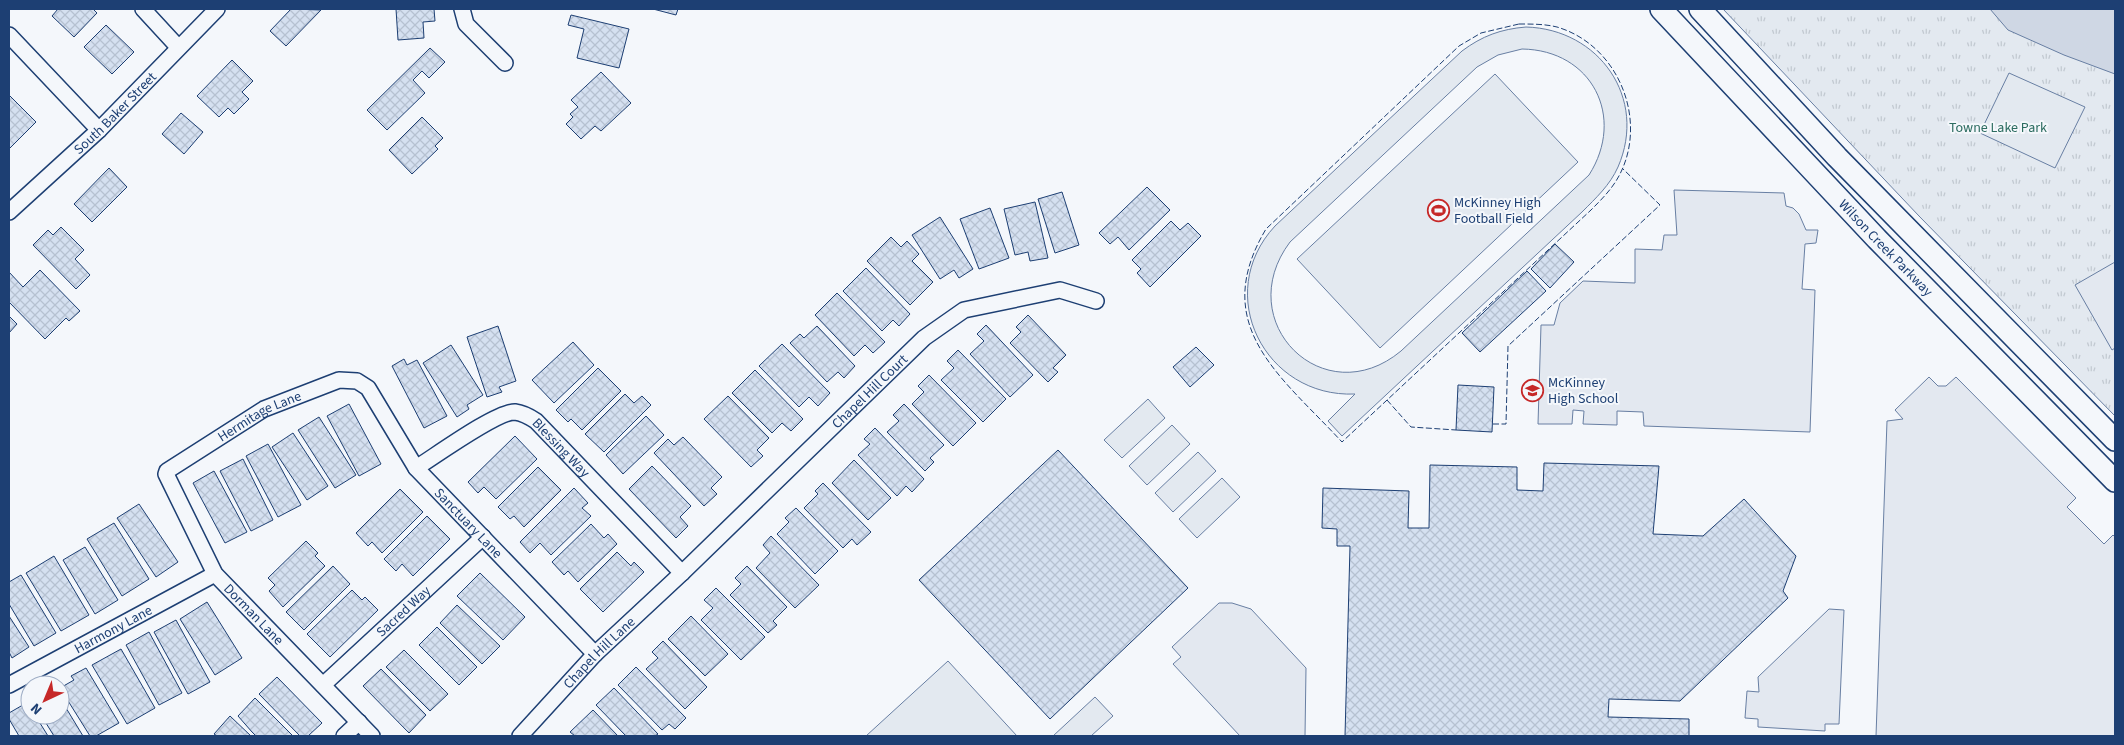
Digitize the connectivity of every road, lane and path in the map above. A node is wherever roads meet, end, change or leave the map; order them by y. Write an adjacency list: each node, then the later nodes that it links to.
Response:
1 (142, 9): 7 (street)
2 (217, 9): 7 (street, South Baker Street)
3 (462, 9): 8 (street)
4 (1661, 9): 16 (main road, Wilson Creek Parkway)
5 (1700, 9): 13 (main road, Wilson Creek Parkway)
6 (9, 35): 9 (street)
7 (178, 47): 9 (street, South Baker Street)
8 (505, 63)
9 (99, 130): 10 (street, South Baker Street)
10 (9, 212)
11 (1096, 300): 18 (street, Chapel Hill Court)
12 (357, 381): 14 (street, Sanctuary Lane); 15 (street, Hermitage Lane)
13 (2115, 440)
14 (416, 468): 17 (street, Sanctuary Lane); 18 (street, Blessing Way)
15 (167, 471): 19 (street, Dorman Lane)
16 (2115, 481)
17 (482, 537): 20 (street, Sanctuary Lane); 22 (street, Sacred Way)
18 (682, 573): 20 (street, Chapel Hill Lane)
19 (215, 574): 21 (street, Harmony Lane); 22 (street, Dorman Lane)
20 (595, 654): 26 (street, Chapel Hill Lane)
21 (9, 685)
22 (323, 685): 23 (street, Dorman Lane)
23 (359, 722): 24 (street); 25 (street, Dorman Lane)
24 (344, 736)
25 (372, 736)
26 (520, 736)

